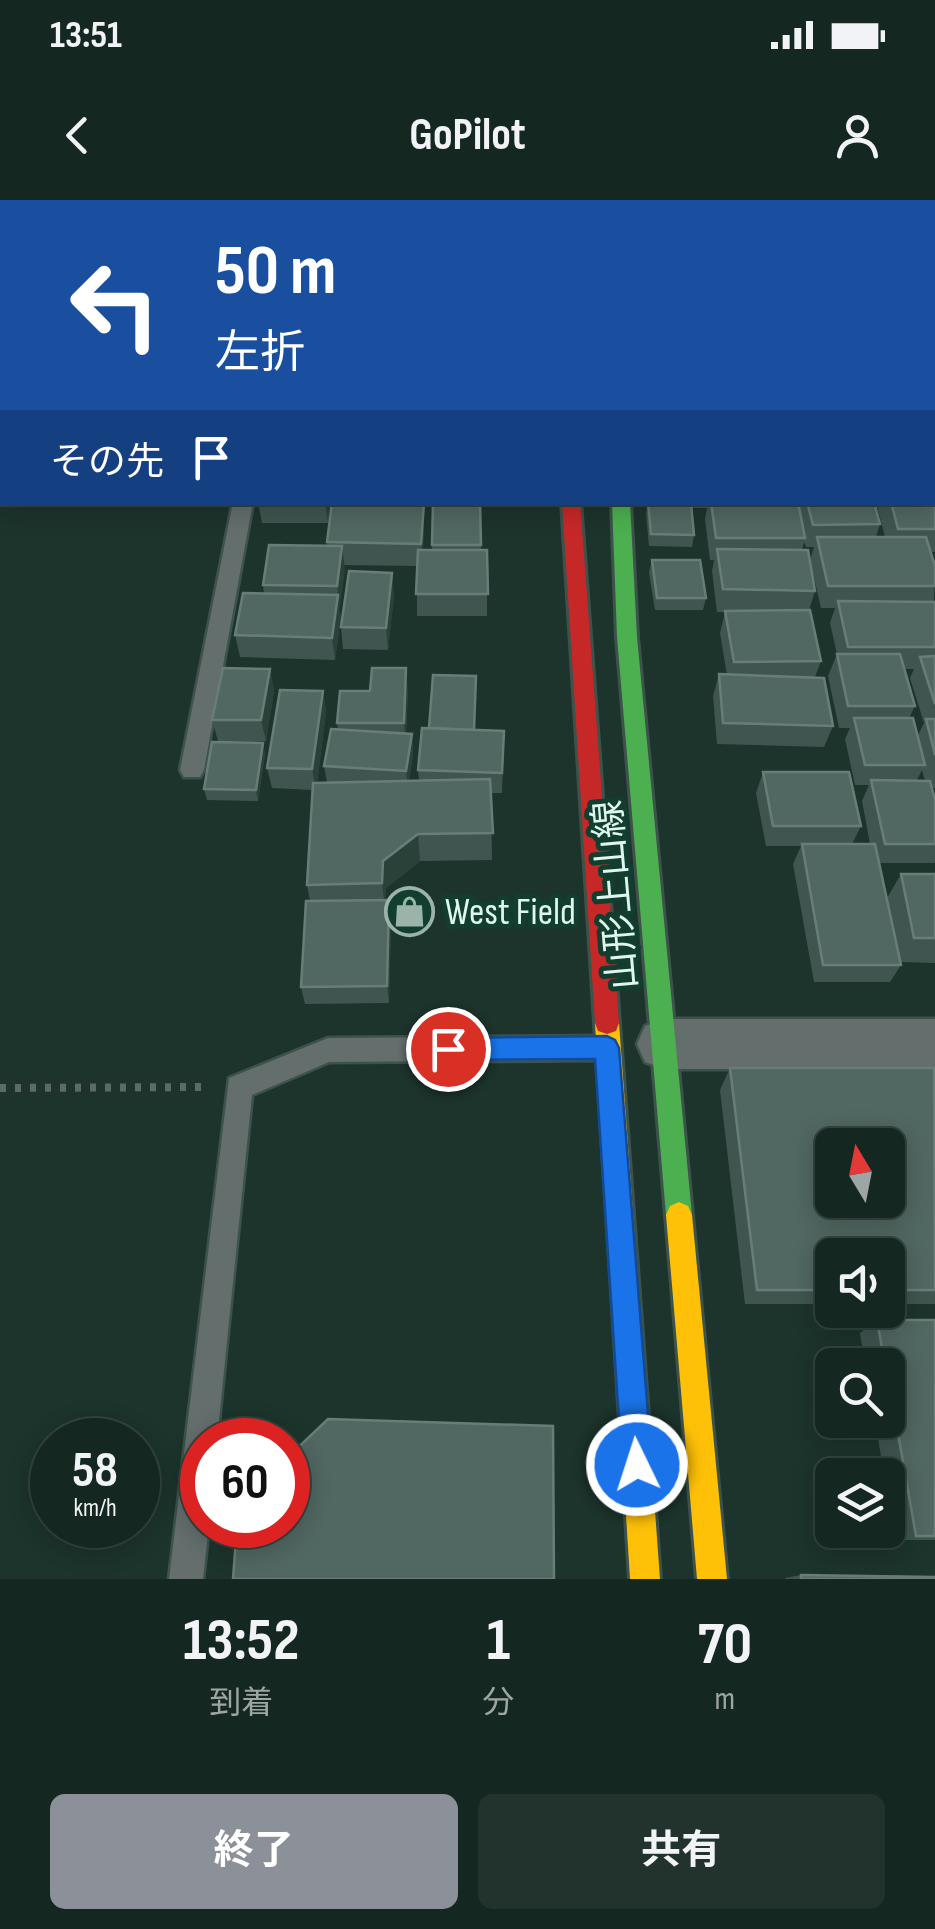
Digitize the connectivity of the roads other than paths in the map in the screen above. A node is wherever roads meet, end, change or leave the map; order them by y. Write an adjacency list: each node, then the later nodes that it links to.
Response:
1 (242, 505): 4 (lane)
2 (570, 505): 7 (main road, 山形上山線)
3 (621, 505): 5 (main road, 山形上山線)
4 (192, 770)
5 (664, 1044): 6 (street); 10 (main road, 山形上山線)
6 (935, 1044)
7 (607, 1048): 8 (lane); 9 (main road, 山形上山線)
8 (186, 1579)
9 (645, 1579)
10 (712, 1579)

